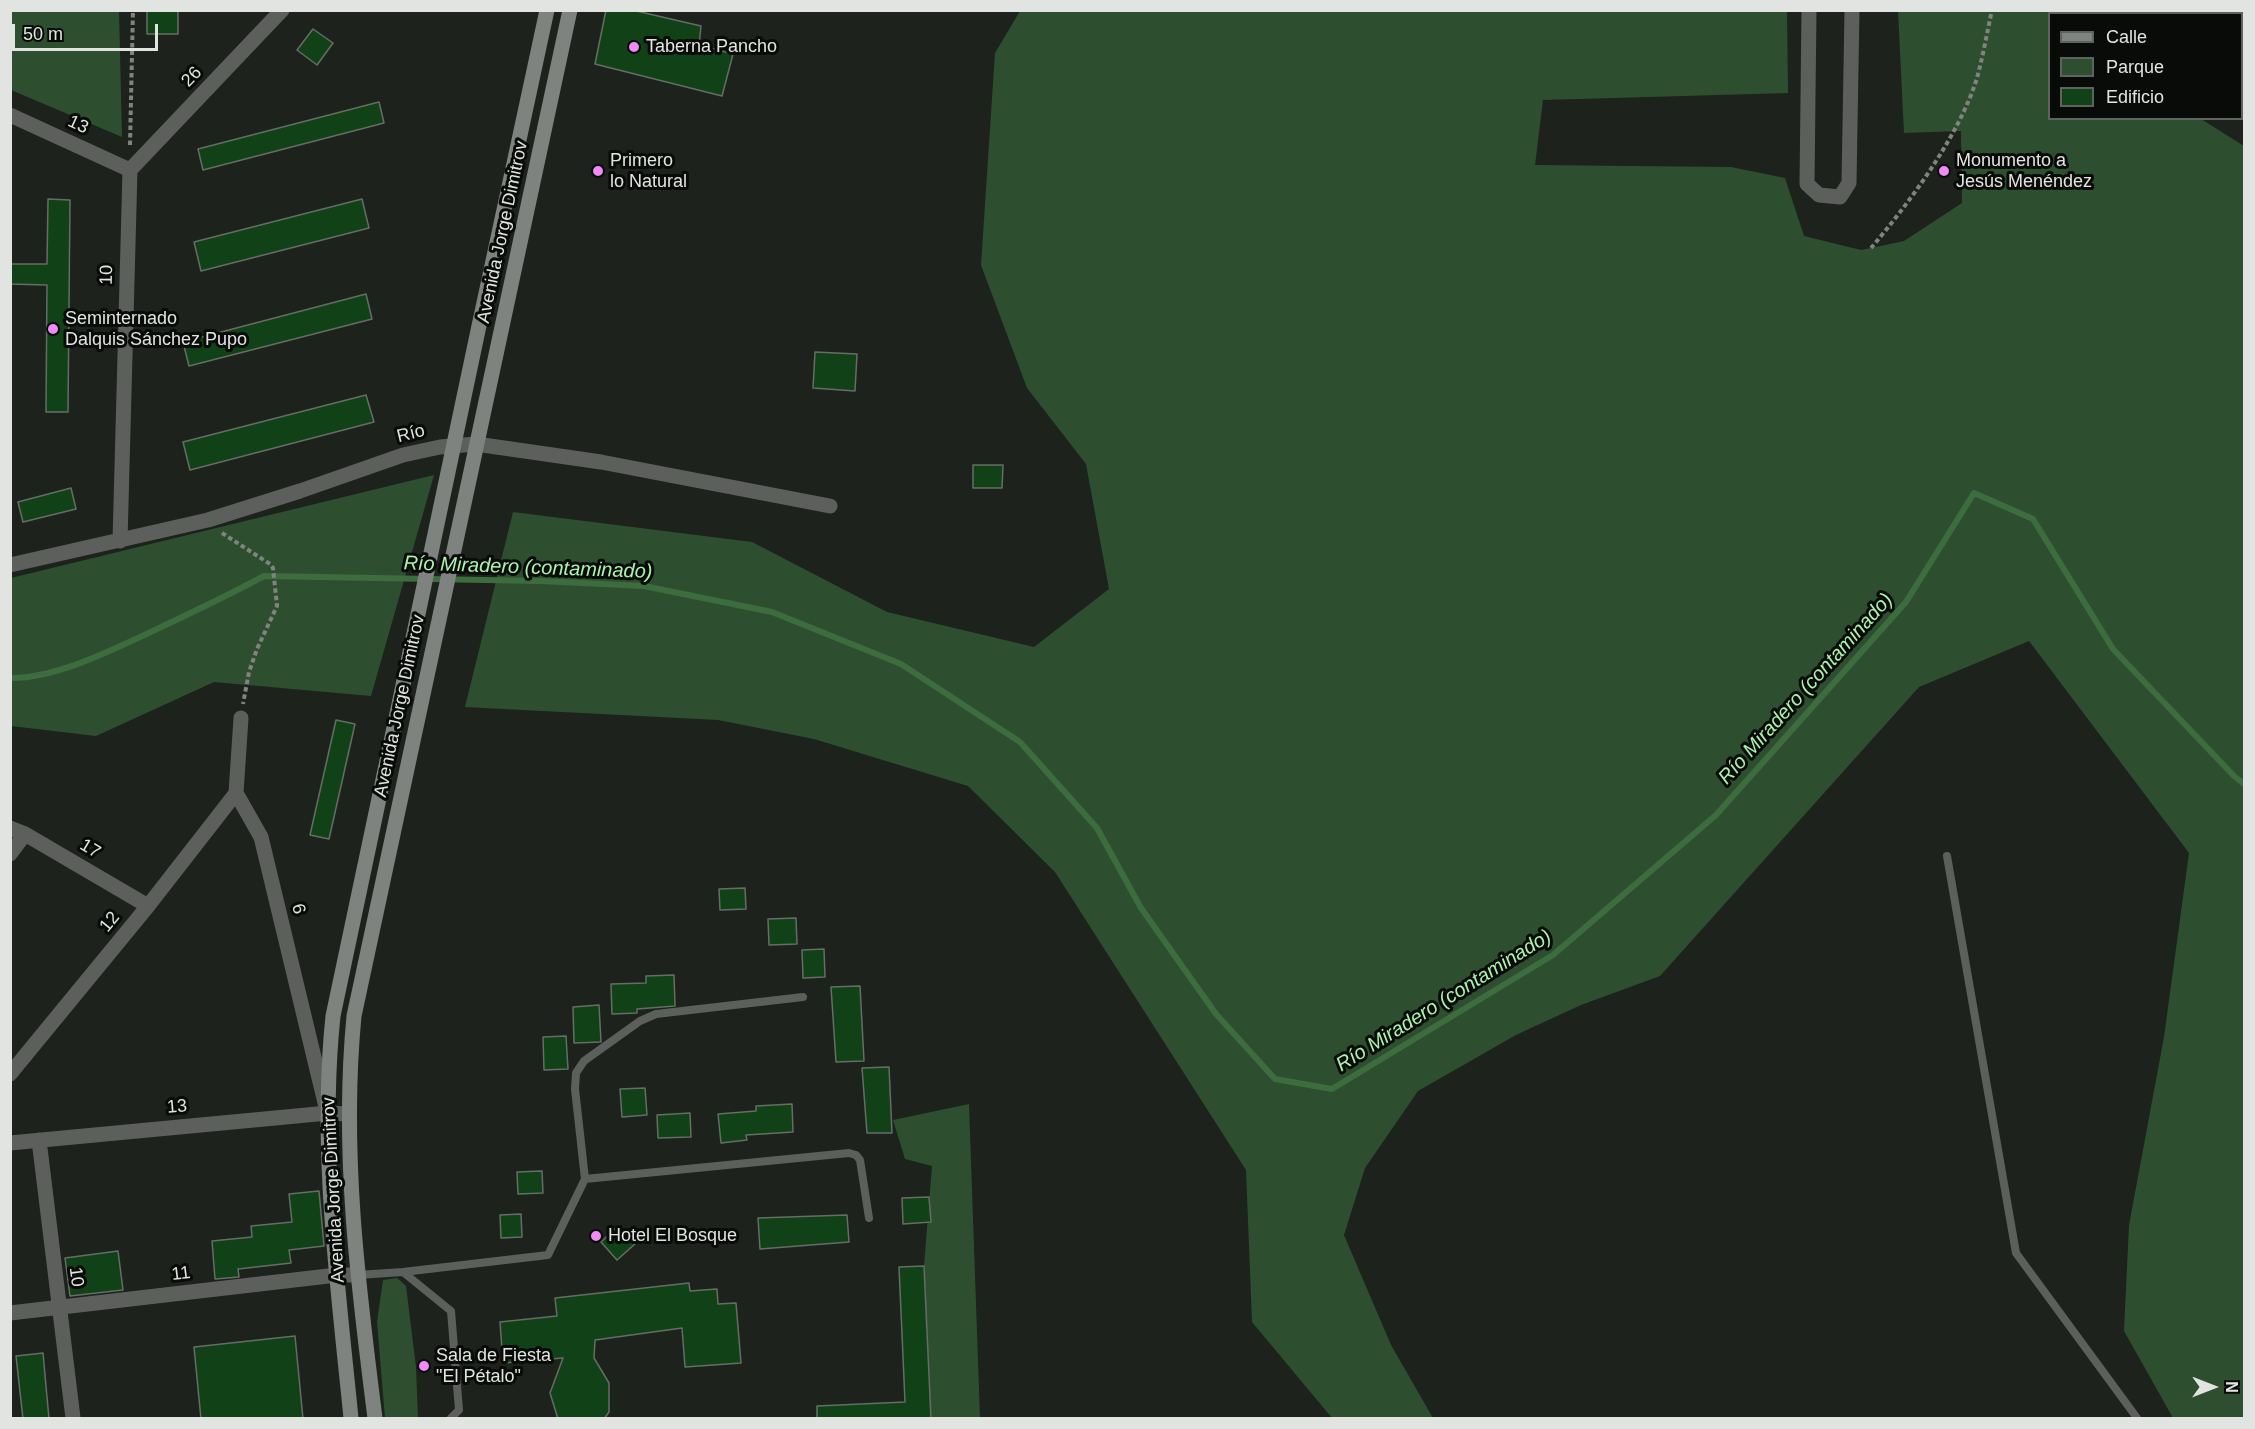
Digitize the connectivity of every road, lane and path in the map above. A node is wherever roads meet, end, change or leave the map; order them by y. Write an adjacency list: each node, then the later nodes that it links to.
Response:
1 (133, 10): 9 (path)
2 (282, 10): 9 (street, 26)
3 (547, 10): 12 (main road, Avenida Jorge Dimitrov)
4 (570, 10): 11 (main road, Avenida Jorge Dimitrov)
5 (1809, 10): 6 (street)
6 (1852, 10)
7 (1992, 10): 10 (path)
8 (10, 115): 9 (street, 13)
9 (130, 170): 15 (street, 10)
10 (1871, 248)
11 (476, 444): 12 (street, Río); 13 (street, Río); 27 (main road, Avenida Jorge Dimitrov)
12 (454, 445): 14 (street, Río); 26 (main road, Avenida Jorge Dimitrov)
13 (830, 506)
14 (208, 520): 15 (street, Río); 17 (path)
15 (120, 541): 16 (street, Río)
16 (10, 565)
17 (241, 718): 18 (street)
18 (236, 793): 23 (street, 12); 26 (street, 6)
19 (10, 828): 20 (street, 17)
20 (26, 834): 21 (street); 23 (street, 17)
21 (10, 854)
22 (1947, 856): 41 (lane)
23 (148, 906): 25 (street, 12)
24 (803, 997): 30 (lane)
25 (10, 1074)
26 (328, 1113): 27 (street, 13); 28 (street, 13); 33 (main road, Avenida Jorge Dimitrov)
27 (348, 1114): 34 (main road, Avenida Jorge Dimitrov)
28 (39, 1140): 29 (street, 13); 35 (street, 10)
29 (10, 1143)
30 (585, 1179): 31 (lane); 32 (lane)
31 (869, 1218)
32 (404, 1272): 34 (lane); 40 (lane)
33 (337, 1275): 34 (street, 11); 35 (street, 11); 38 (main road, Avenida Jorge Dimitrov)
34 (357, 1275): 39 (main road, Avenida Jorge Dimitrov)
35 (60, 1307): 36 (street, 11); 37 (street, 10)
36 (10, 1313)
37 (73, 1419)
38 (351, 1419)
39 (375, 1419)
40 (451, 1419)
41 (2137, 1419)

